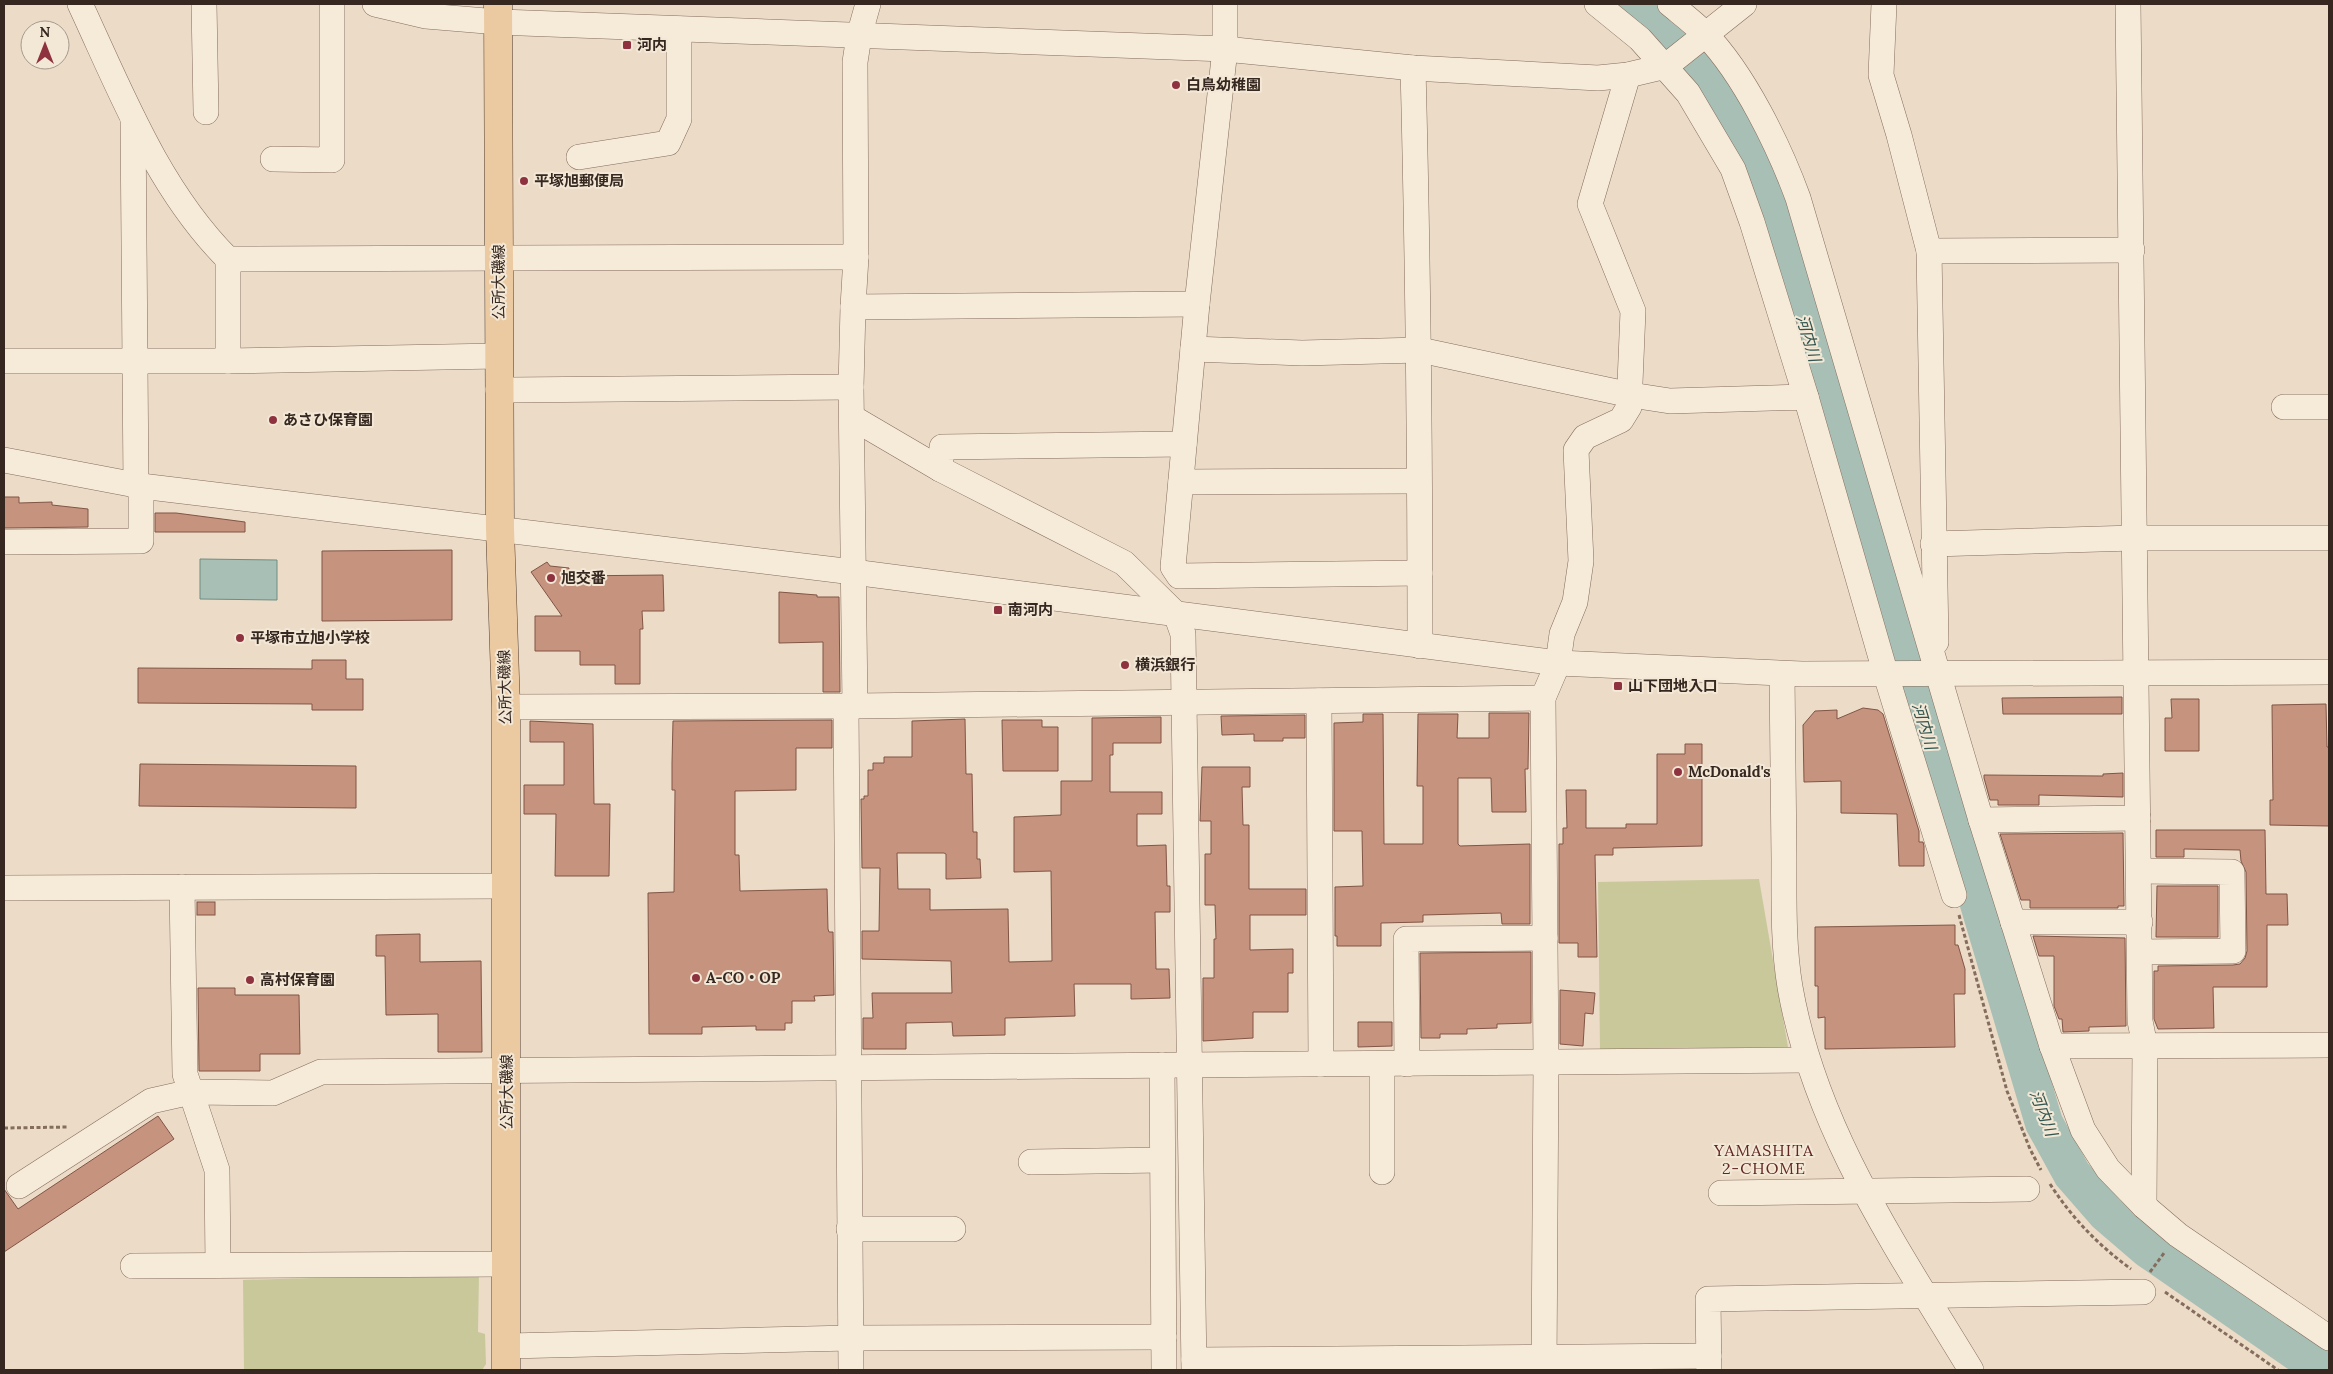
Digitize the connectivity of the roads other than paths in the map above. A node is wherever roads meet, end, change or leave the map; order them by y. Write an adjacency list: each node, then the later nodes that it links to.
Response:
1 (80, 4): 21 (street)
2 (204, 4): 20 (street)
3 (332, 4): 23 (street)
4 (375, 4): 12 (street)
5 (868, 4): 14 (street)
6 (1225, 4): 16 (street)
7 (1597, 4): 17 (street)
8 (1670, 4): 15 (street)
9 (1744, 4): 15 (street)
10 (1884, 4): 25 (street)
11 (2128, 4): 24 (street)
12 (498, 13): 13 (street); 26 (main road, 公所大磯線)
13 (679, 29): 14 (street); 22 (street)
14 (859, 36): 16 (street); 27 (street)
15 (1702, 38): 17 (street); 64 (street)
16 (1225, 49): 18 (street); 29 (street)
17 (1669, 64): 19 (street); 40 (street)
18 (1413, 68): 19 (street); 32 (street)
19 (1628, 75): 39 (street)
20 (206, 112)
21 (133, 117): 28 (street); 35 (street)
22 (579, 157)
23 (273, 159)
24 (2132, 250): 25 (street); 51 (street)
25 (1929, 251): 54 (street)
26 (499, 256): 27 (street); 28 (street); 33 (main road, 公所大磯線)
27 (856, 257): 30 (street)
28 (228, 259): 36 (street)
29 (1197, 304): 30 (street); 31 (street)
30 (852, 307): 37 (street)
31 (1193, 349): 32 (street); 44 (street)
32 (1420, 350): 39 (street); 47 (street)
33 (498, 356): 36 (street); 38 (main road, 公所大磯線)
34 (4, 361): 35 (street)
35 (136, 362): 36 (street); 49 (street)
36 (228, 362)
37 (851, 387): 38 (street); 43 (street)
38 (498, 390): 50 (main road, 公所大磯線)
39 (1630, 395): 40 (street); 59 (street)
40 (1806, 397): 63 (street)
41 (2284, 407): 42 (street)
42 (2329, 407)
43 (853, 418): 46 (street); 55 (street)
44 (1184, 444): 46 (street); 48 (street)
45 (4, 460): 49 (street)
46 (940, 469): 57 (street)
47 (1418, 481): 48 (street); 56 (street)
48 (1181, 482): 56 (street)
49 (139, 486): 50 (street); 53 (street)
50 (500, 529): 55 (street); 69 (main road, 公所大磯線)
51 (2134, 538): 52 (street); 54 (street); 60 (street)
52 (2329, 538)
53 (4, 542)
54 (1933, 544): 64 (street)
55 (852, 572): 57 (street); 68 (street)
56 (1420, 573): 58 (street)
57 (1176, 614): 58 (street); 66 (street)
58 (1420, 646): 59 (street)
59 (1558, 662): 62 (street); 65 (street)
60 (2137, 672): 61 (street); 64 (street); 70 (street)
61 (2329, 672)
62 (1782, 674): 63 (street); 84 (street)
63 (1888, 675): 64 (street); 76 (street)
64 (1934, 675): 71 (street)
65 (1543, 698): 67 (street); 79 (street)
66 (1184, 701): 67 (street); 68 (street); 86 (street)
67 (1319, 701): 87 (street)
68 (850, 706): 69 (street); 91 (street)
69 (506, 707): 73 (main road, 公所大磯線)
70 (2138, 818): 71 (street); 72 (street)
71 (1981, 820): 77 (street)
72 (2139, 871): 78 (street); 80 (street)
73 (505, 886): 74 (street); 92 (main road, 公所大磯線)
74 (182, 887): 75 (street); 93 (street)
75 (4, 888)
76 (1954, 895)
77 (2013, 922): 78 (street); 82 (street)
78 (2140, 922): 80 (street)
79 (1545, 938): 85 (street); 89 (street)
80 (2140, 952): 83 (street)
81 (2329, 1045): 83 (street)
82 (2052, 1046): 83 (street); 101 (street)
83 (2146, 1046): 101 (street)
84 (1807, 1060): 85 (street); 99 (street)
85 (1546, 1062): 89 (street); 114 (street)
86 (1189, 1064): 87 (street); 90 (street); 115 (street)
87 (1321, 1064): 88 (street)
88 (1382, 1064): 89 (street); 96 (street)
89 (1407, 1064)
90 (1162, 1065): 91 (street); 94 (street)
91 (849, 1067): 92 (street); 102 (street)
92 (507, 1071): 93 (street); 104 (main road, 公所大磯線)
93 (191, 1092): 97 (street); 105 (street)
94 (1162, 1160): 95 (street); 110 (street)
95 (1031, 1162)
96 (1382, 1172)
97 (19, 1186)
98 (2027, 1190): 99 (street)
99 (1863, 1192): 100 (street); 108 (street)
100 (1721, 1193)
101 (2144, 1206): 111 (street)
102 (849, 1229): 103 (street); 109 (street)
103 (953, 1230)
104 (506, 1264): 105 (street); 112 (main road, 公所大磯線)
105 (218, 1265): 106 (street)
106 (133, 1266)
107 (2145, 1284): 108 (street)
108 (1925, 1294): 113 (street); 118 (street)
109 (851, 1338): 110 (street); 112 (street); 116 (street)
110 (1164, 1338): 117 (street)
111 (2329, 1338)
112 (506, 1358)
113 (1709, 1363): 114 (street)
114 (1544, 1364): 115 (street)
115 (1194, 1365)
116 (851, 1370)
117 (1164, 1370)
118 (1971, 1370)

